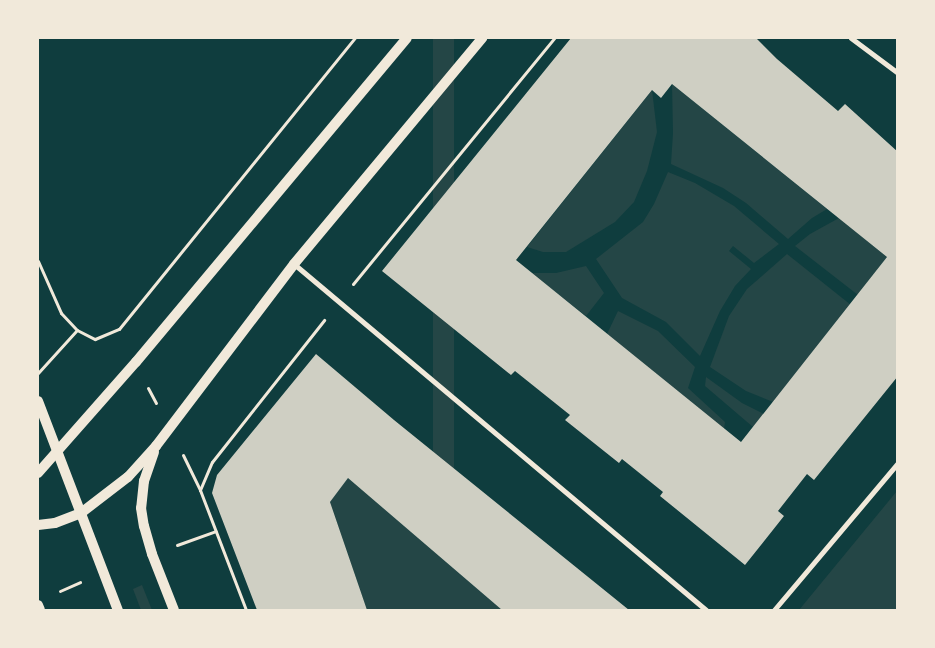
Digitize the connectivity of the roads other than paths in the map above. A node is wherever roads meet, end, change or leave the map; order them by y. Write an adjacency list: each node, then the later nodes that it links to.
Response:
1 (407, 38): 8 (main road)
2 (482, 38): 5 (main road)
3 (851, 38): 4 (street)
4 (898, 73)
5 (294, 264): 7 (main road); 17 (street)
6 (38, 401): 8 (main road)
7 (156, 446): 11 (main road); 16 (main road)
8 (58, 451): 10 (main road); 11 (main road)
9 (898, 464): 18 (street)
10 (38, 473)
11 (82, 513): 12 (main road); 15 (main road)
12 (38, 525)
13 (38, 605): 14 (main road)
14 (40, 610)
15 (118, 610)
16 (174, 610)
17 (706, 610)
18 (774, 610)

